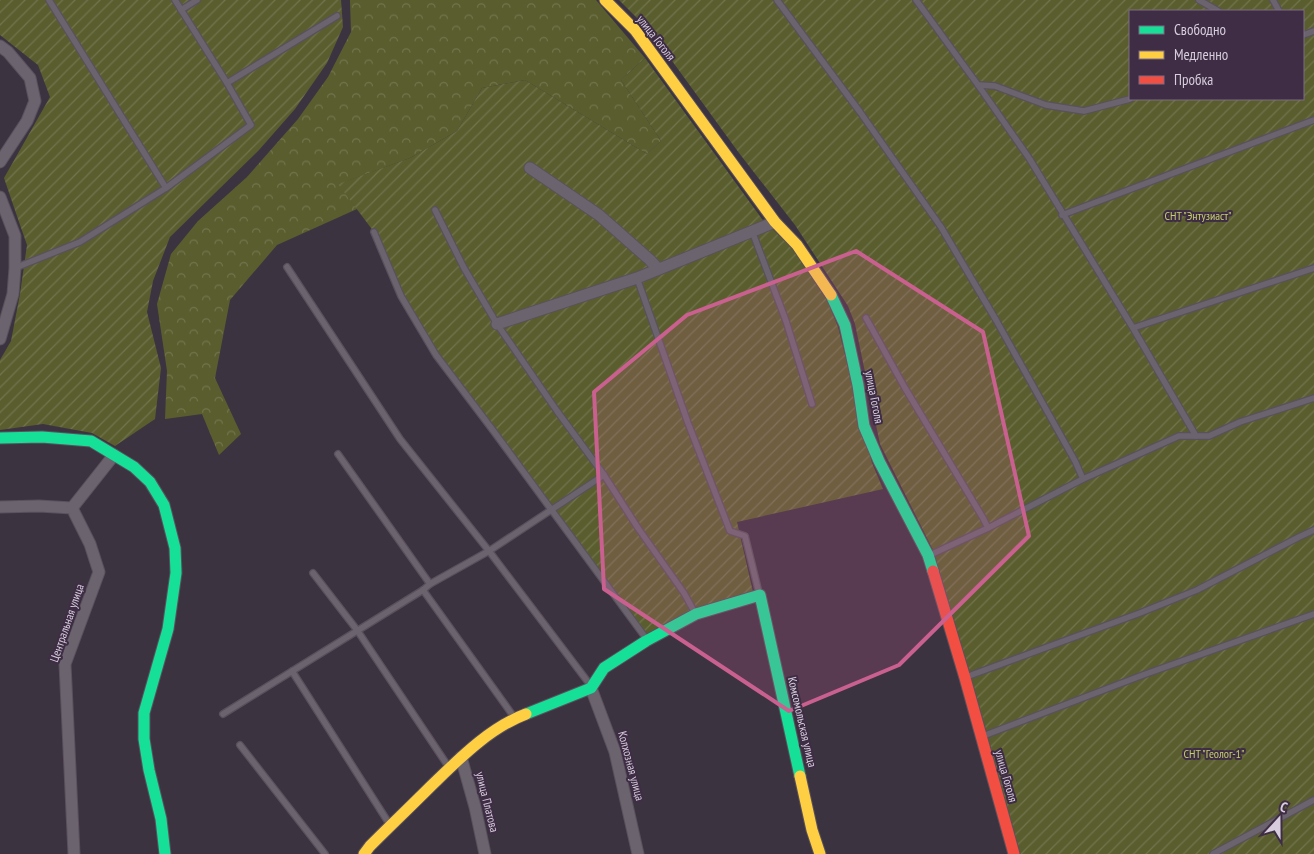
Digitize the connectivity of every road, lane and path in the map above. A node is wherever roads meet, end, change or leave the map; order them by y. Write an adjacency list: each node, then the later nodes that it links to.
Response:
1 (49, 0): 18 (lane)
2 (175, 0): 8 (lane)
3 (197, 0): 8 (lane)
4 (605, 0): 22 (street, улица Гоголя)
5 (777, 0): 41 (lane)
6 (916, 0): 13 (lane)
7 (1199, 0): 9 (lane)
8 (181, 10): 12 (lane)
9 (1216, 10)
10 (337, 16): 12 (lane)
11 (0, 46): 16 (street)
12 (228, 83): 18 (lane)
13 (978, 85): 14 (lane); 21 (lane)
14 (1129, 99)
15 (1314, 120): 21 (lane)
16 (0, 162)
17 (530, 168): 28 (street)
18 (166, 188): 26 (lane)
19 (0, 197): 26 (street)
20 (435, 210): 31 (lane)
21 (1062, 215): 32 (lane)
22 (774, 222): 23 (street); 48 (street, улица Гоголя)
23 (752, 231): 28 (street); 35 (lane)
24 (374, 232): 44 (lane)
25 (287, 267): 47 (lane)
26 (15, 268): 33 (street)
27 (1314, 268): 32 (lane)
28 (658, 269): 29 (street)
29 (637, 278): 31 (street); 52 (lane)
30 (866, 318): 45 (lane)
31 (497, 324): 40 (lane)
32 (1133, 328): 36 (lane)
33 (0, 339)
34 (1314, 398): 36 (lane)
35 (812, 404)
36 (1196, 436): 41 (lane)
37 (0, 438): 39 (street)
38 (338, 454): 50 (lane)
39 (114, 455): 43 (street); 69 (street)
40 (604, 475): 44 (lane); 53 (lane)
41 (1084, 479): 45 (lane)
42 (0, 507): 43 (street)
43 (72, 508): 68 (street, Центральная улица)
44 (552, 509): 47 (lane); 56 (lane)
45 (988, 528): 48 (lane)
46 (1314, 530): 58 (lane)
47 (489, 551): 50 (lane); 59 (lane)
48 (928, 555): 58 (street, улица Гоголя)
49 (314, 573): 55 (lane)
50 (430, 584): 51 (lane)
51 (423, 590): 55 (lane); 61 (lane)
52 (760, 595): 53 (street); 74 (street, Комсомольская улица)
53 (696, 614): 59 (street)
54 (1314, 614): 62 (lane)
55 (357, 630): 57 (lane); 65 (lane)
56 (645, 637)
57 (292, 671): 60 (lane); 67 (lane)
58 (965, 678): 62 (street, улица Гоголя)
59 (591, 688): 61 (street); 73 (street, Колхозная улица)
60 (223, 714)
61 (515, 718): 64 (street)
62 (981, 737): 75 (street, улица Гоголя)
63 (240, 744): 70 (lane)
64 (462, 757): 65 (street); 72 (street, улица Платова)
65 (450, 768): 67 (street)
66 (1314, 800): 76 (lane)
67 (391, 826): 71 (street)
68 (74, 854)
69 (165, 854)
70 (325, 854)
71 (364, 854)
72 (485, 854)
73 (638, 854)
74 (820, 854)
75 (1014, 854)
76 (1213, 854)

